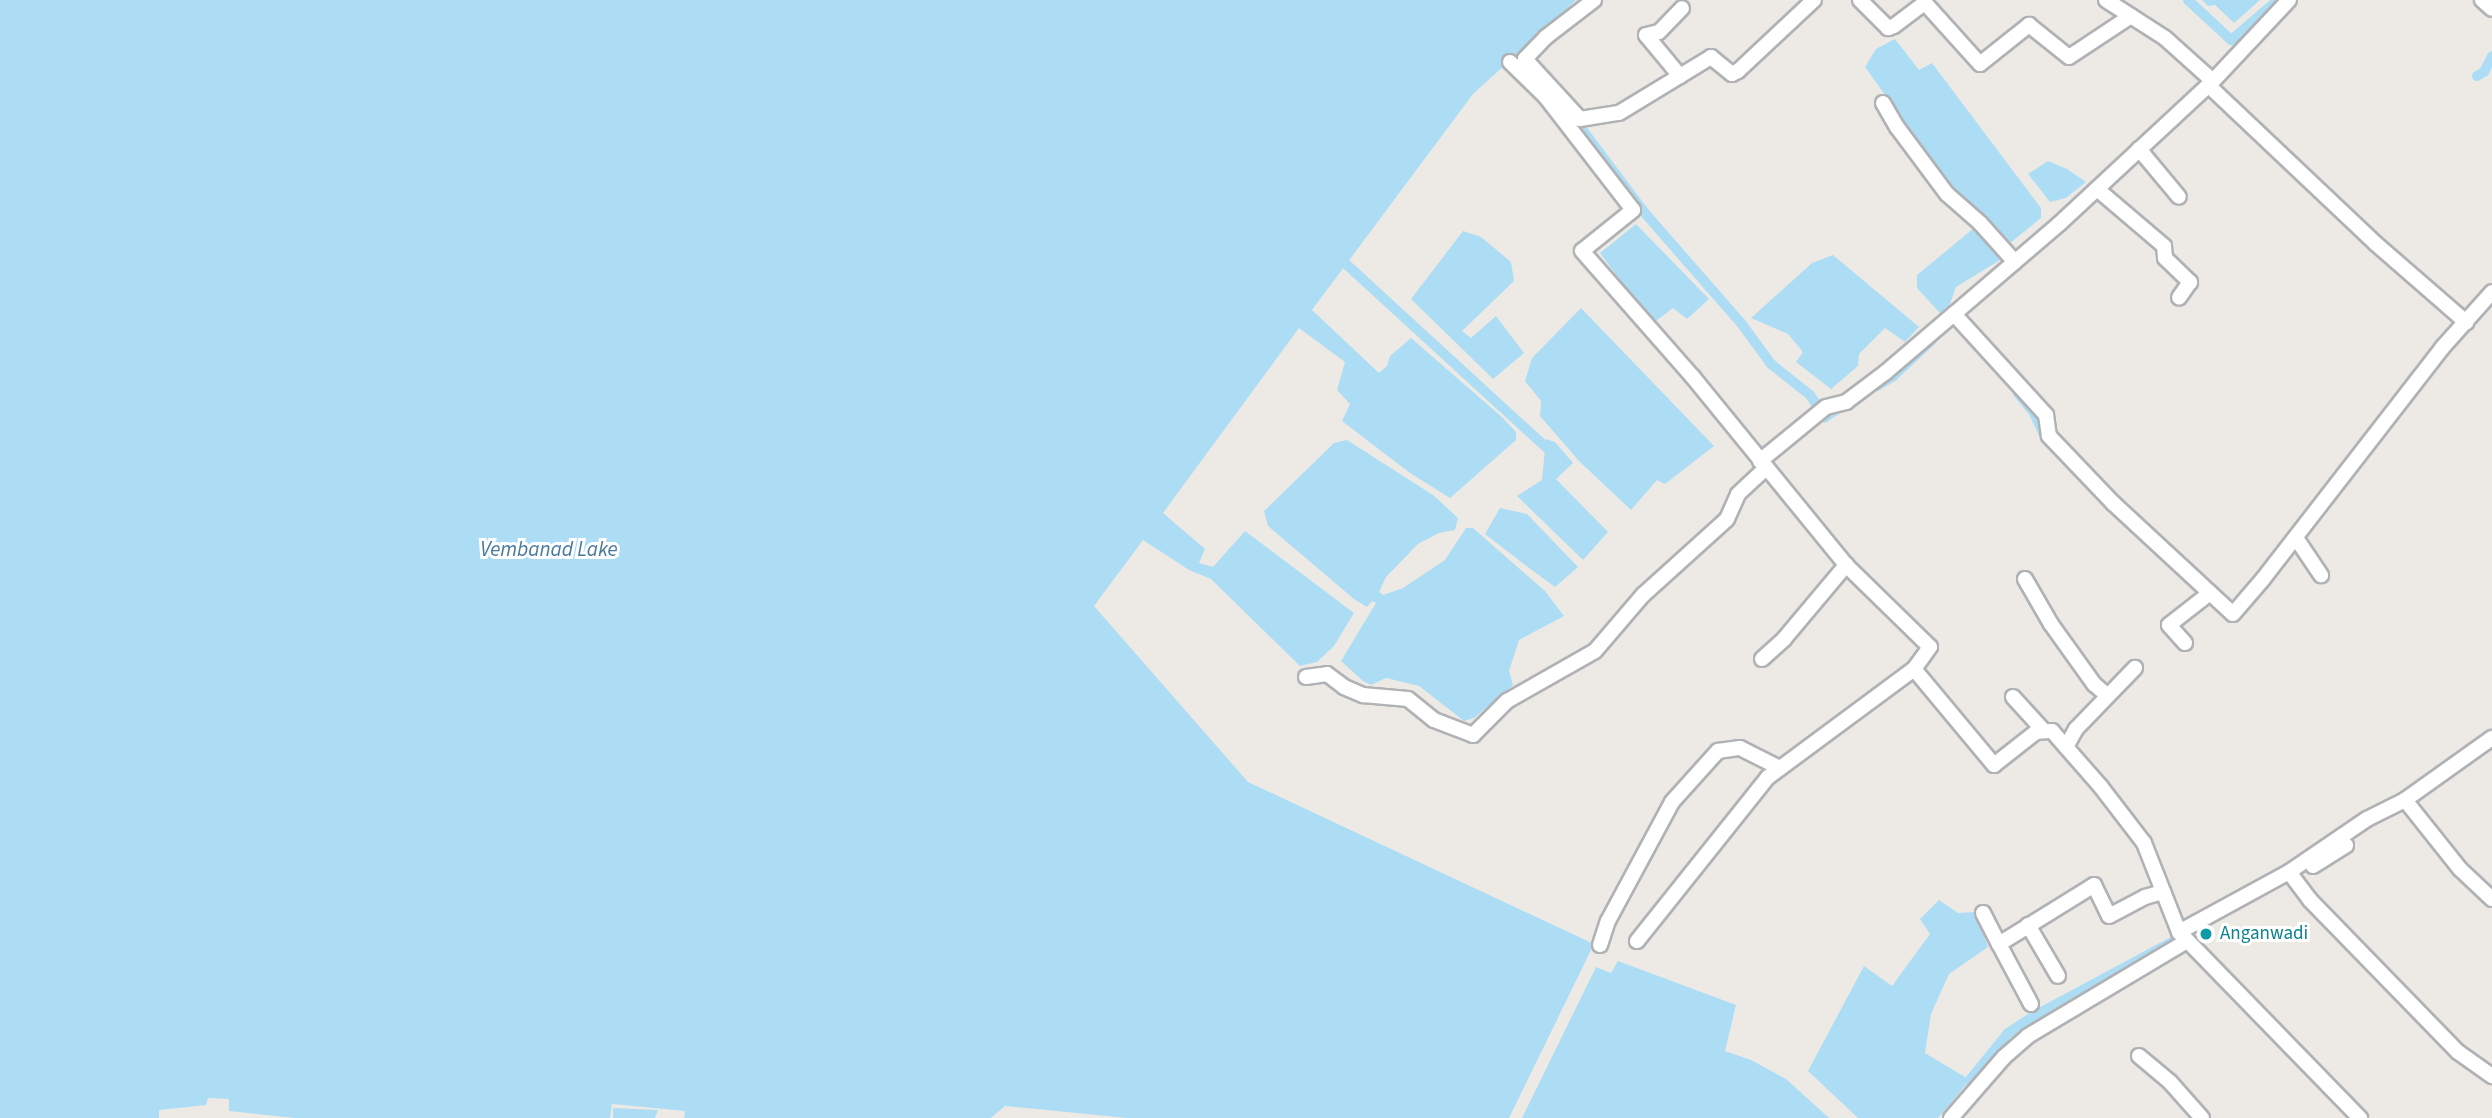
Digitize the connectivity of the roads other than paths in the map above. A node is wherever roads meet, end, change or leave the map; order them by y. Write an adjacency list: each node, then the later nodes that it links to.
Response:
1 (1594, 0): 14 (street)
2 (1814, 0): 11 (street)
3 (1860, 0): 9 (street)
4 (2106, 0): 9 (street)
5 (2289, 0): 12 (street)
6 (2482, 0): 8 (street)
7 (1682, 8): 11 (street)
8 (2492, 9)
9 (2131, 16): 12 (street)
10 (1510, 62): 15 (street)
11 (1680, 76): 14 (street)
12 (2210, 83): 16 (street); 23 (street)
13 (1883, 103): 19 (street)
14 (1601, 117): 15 (street)
15 (1577, 137): 24 (street)
16 (2140, 149): 17 (street); 18 (street)
17 (2097, 189): 19 (street); 21 (street)
18 (2179, 197)
19 (2015, 262): 22 (street)
20 (2491, 295): 23 (street)
21 (2179, 298)
22 (1954, 314): 24 (street); 29 (street)
23 (2466, 322): 25 (street)
24 (1763, 464): 26 (street); 34 (street)
25 (2296, 538): 27 (street); 29 (street)
26 (1846, 565): 31 (street); 33 (street)
27 (2321, 575)
28 (2025, 579): 35 (street)
29 (2210, 593): 30 (street)
30 (2185, 643)
31 (1762, 659)
32 (2135, 668): 35 (street)
33 (1914, 669): 37 (street); 40 (street)
34 (1306, 677)
35 (2108, 696): 39 (street)
36 (2013, 697): 37 (street)
37 (2044, 731): 39 (street)
38 (2492, 738): 41 (street)
39 (2066, 747): 44 (street)
40 (1780, 768): 49 (street); 51 (street)
41 (2405, 800): 43 (street); 45 (street)
42 (2346, 845): 43 (street)
43 (2292, 875): 48 (street); 55 (street)
44 (2163, 892): 47 (street); 48 (street)
45 (2492, 899)
46 (1983, 913): 50 (street)
47 (2028, 925): 50 (street); 52 (street)
48 (2183, 937): 56 (street); 58 (street)
49 (1637, 941)
50 (1999, 944): 53 (street)
51 (1601, 945)
52 (2058, 976)
53 (2031, 1004)
54 (2138, 1056): 57 (street)
55 (2492, 1076)
56 (1951, 1118)
57 (2202, 1118)
58 (2360, 1118)

